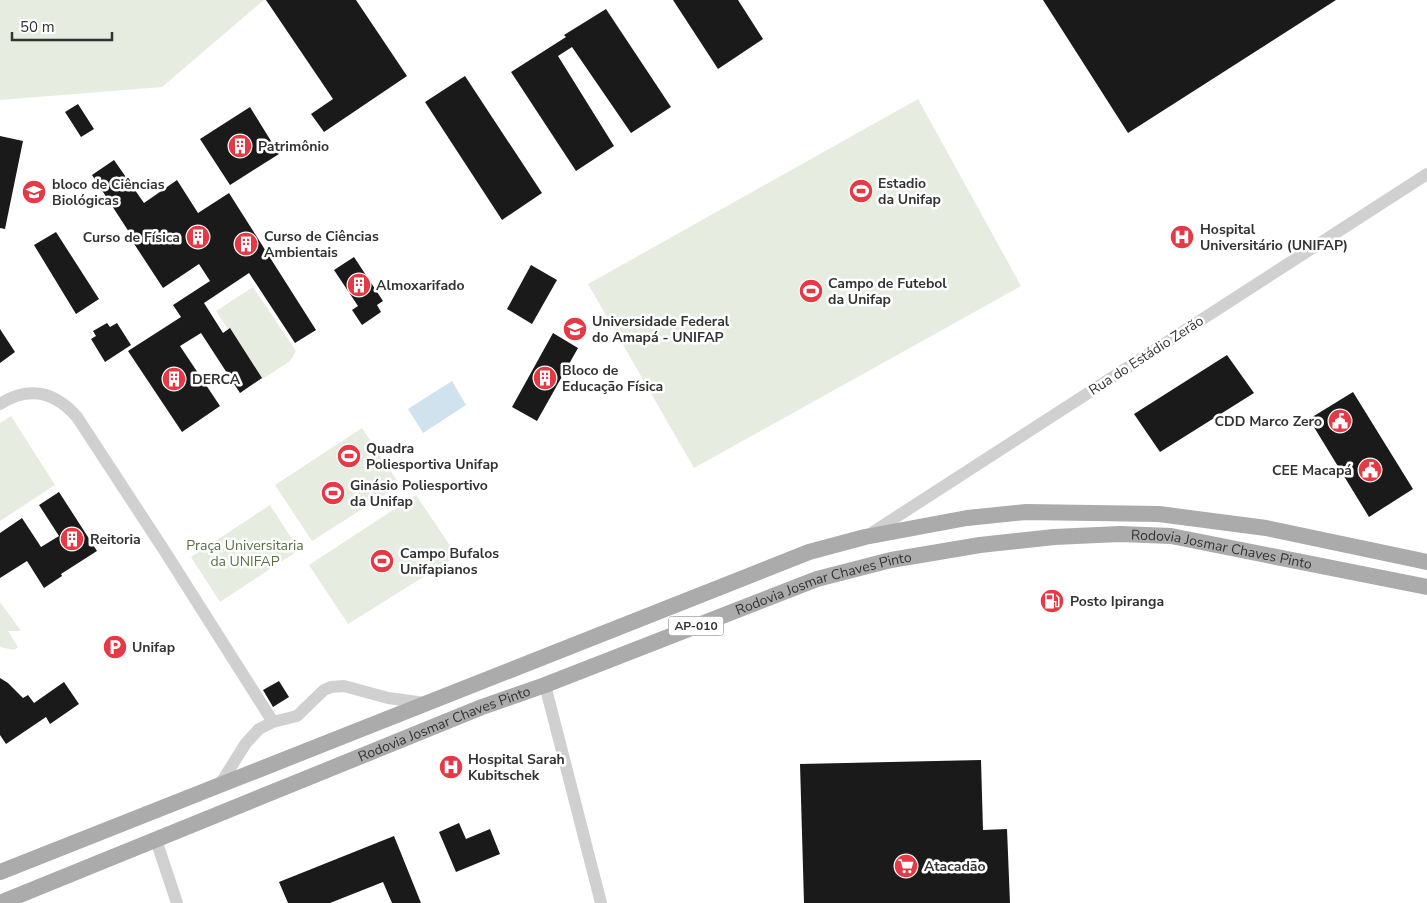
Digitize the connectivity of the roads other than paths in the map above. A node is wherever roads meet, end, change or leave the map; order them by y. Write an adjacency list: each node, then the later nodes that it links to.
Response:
1 (1427, 174): 3 (street, Rua do Estádio Zerão)
2 (0, 404): 8 (street)
3 (865, 537): 4 (main road, Rodovia Josmar Chaves Pinto / AP-010); 7 (main road, Rodovia Josmar Chaves Pinto / AP-010)
4 (1427, 562)
5 (1427, 587): 6 (main road, Rodovia Josmar Chaves Pinto / AP-010)
6 (544, 685): 10 (main road, Rodovia Josmar Chaves Pinto / AP-010); 14 (street)
7 (428, 704): 8 (street); 9 (main road, Rodovia Josmar Chaves Pinto / AP-010)
8 (273, 722): 9 (street)
9 (219, 786): 11 (main road, Rodovia Josmar Chaves Pinto / AP-010)
10 (156, 840): 12 (main road, Rodovia Josmar Chaves Pinto / AP-010); 13 (street)
11 (0, 872)
12 (0, 903)
13 (177, 903)
14 (601, 903)

